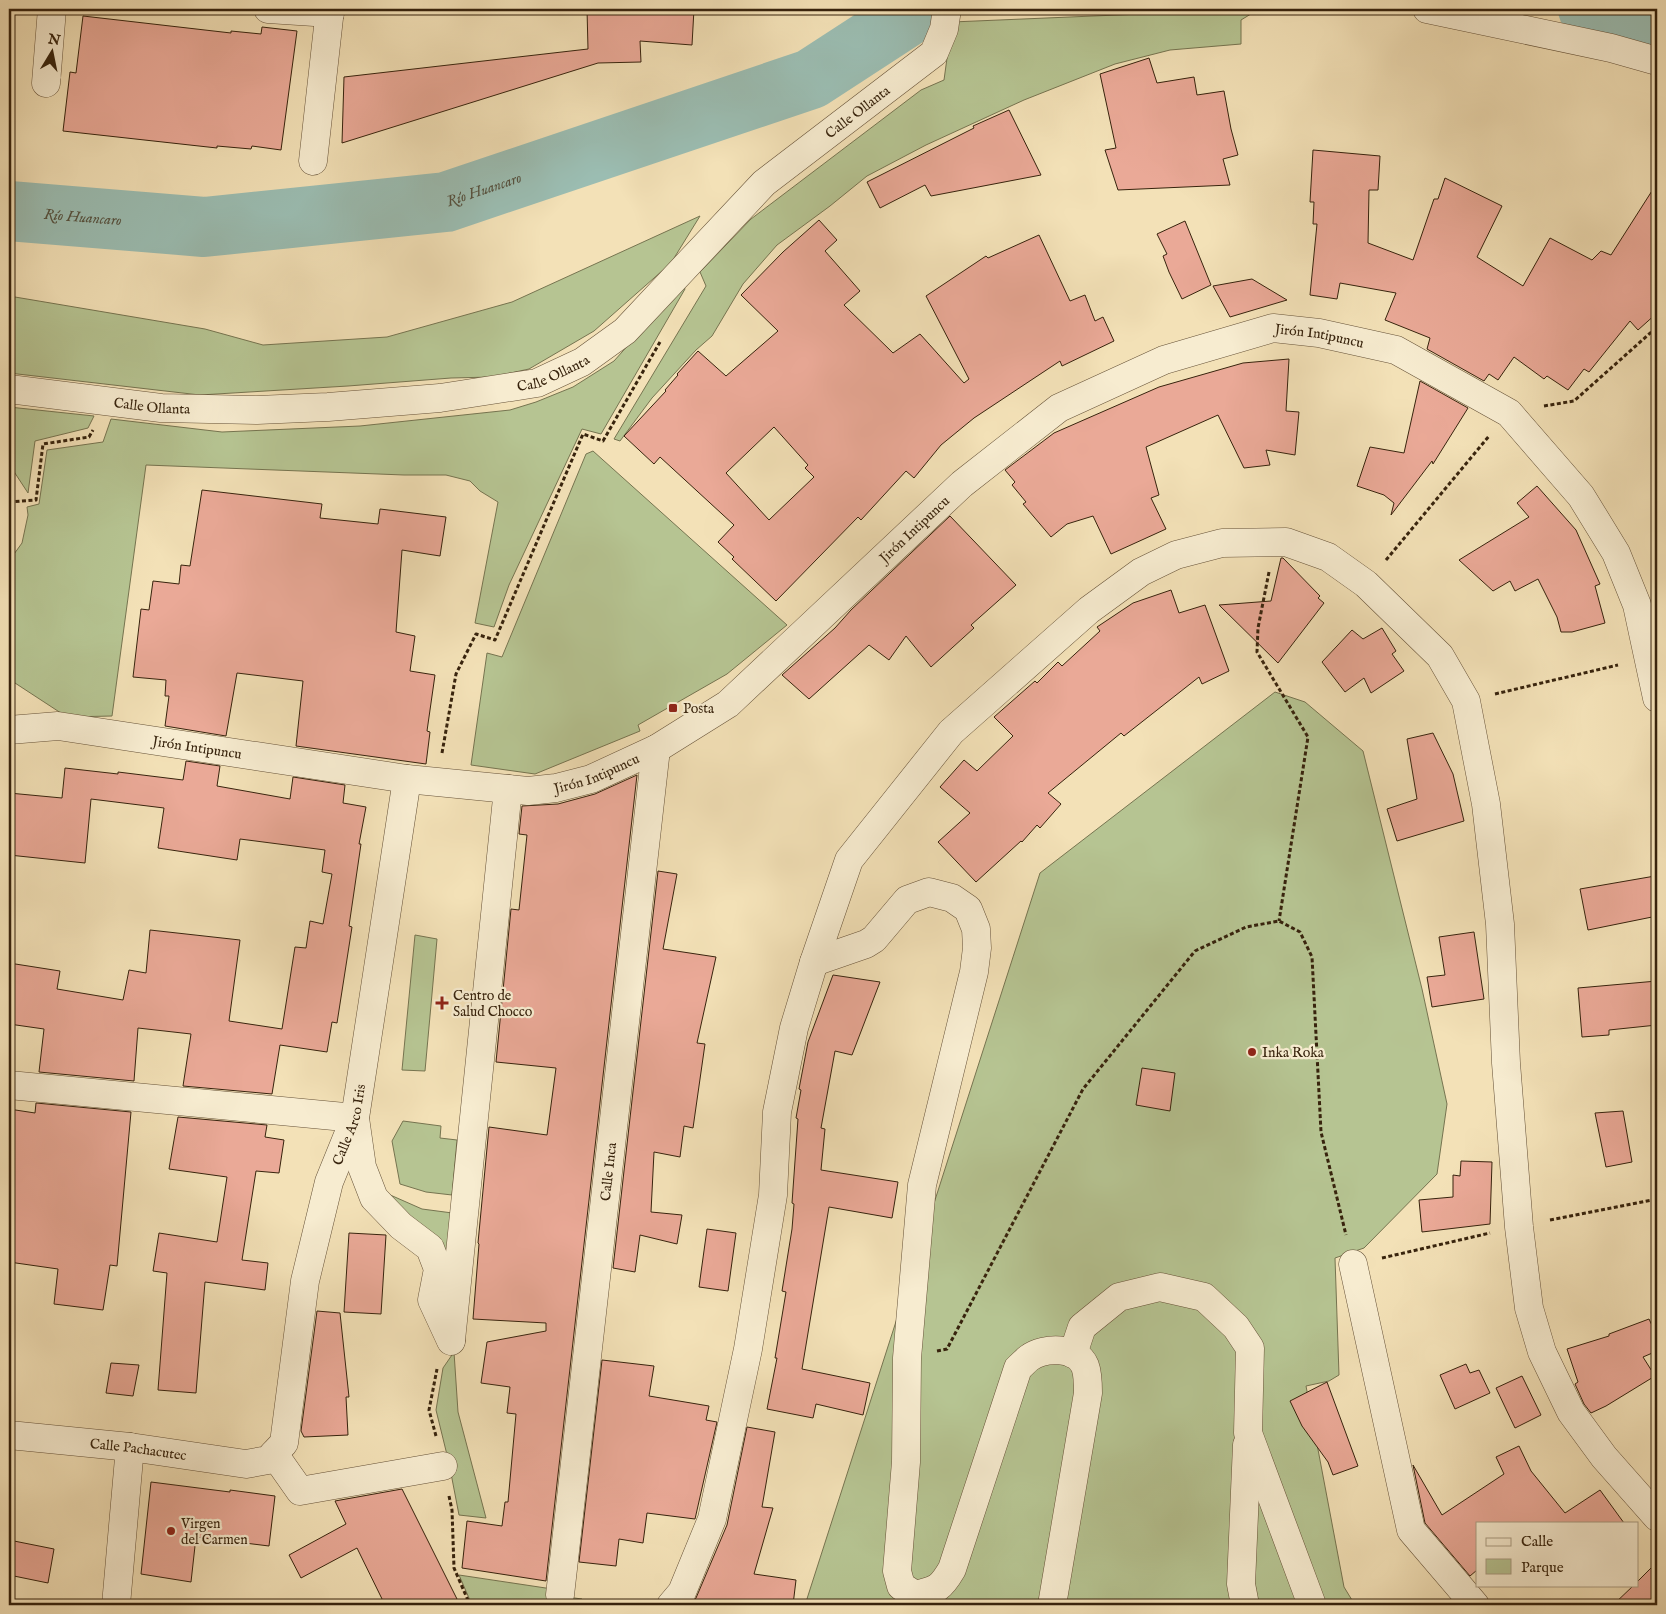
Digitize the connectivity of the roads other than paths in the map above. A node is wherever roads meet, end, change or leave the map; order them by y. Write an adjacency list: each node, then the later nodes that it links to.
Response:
1 (52, 9): 7 (street)
2 (268, 9): 4 (street)
3 (1427, 9): 6 (street)
4 (330, 11): 8 (street)
5 (945, 19): 9 (street, Calle Ollanta)
6 (1657, 61)
7 (46, 83)
8 (313, 161)
9 (9, 389)
10 (1657, 698): 12 (street, Jirón Intipuncu)
11 (9, 730): 13 (street, Jirón Intipuncu)
12 (656, 749): 14 (street, Jirón Intipuncu); 26 (street, Calle Inca)
13 (408, 779): 14 (street, Jirón Intipuncu); 17 (street, Calle Arco Iris)
14 (508, 789): 17 (street)
15 (814, 962): 19 (street); 25 (street); 28 (street)
16 (9, 1085): 17 (street)
17 (355, 1118): 23 (street, Calle Arco Iris)
18 (1353, 1264): 32 (street)
19 (1073, 1354): 20 (street); 29 (street)
20 (1248, 1433): 30 (street); 31 (street)
21 (9, 1435): 22 (street, Calle Pachacutec)
22 (130, 1447): 23 (street, Calle Pachacutec); 27 (street)
23 (271, 1457): 24 (street)
24 (443, 1466)
25 (1657, 1517)
26 (560, 1595)
27 (116, 1605)
28 (672, 1605)
29 (1052, 1605)
30 (1245, 1605)
31 (1312, 1605)
32 (1475, 1605)

